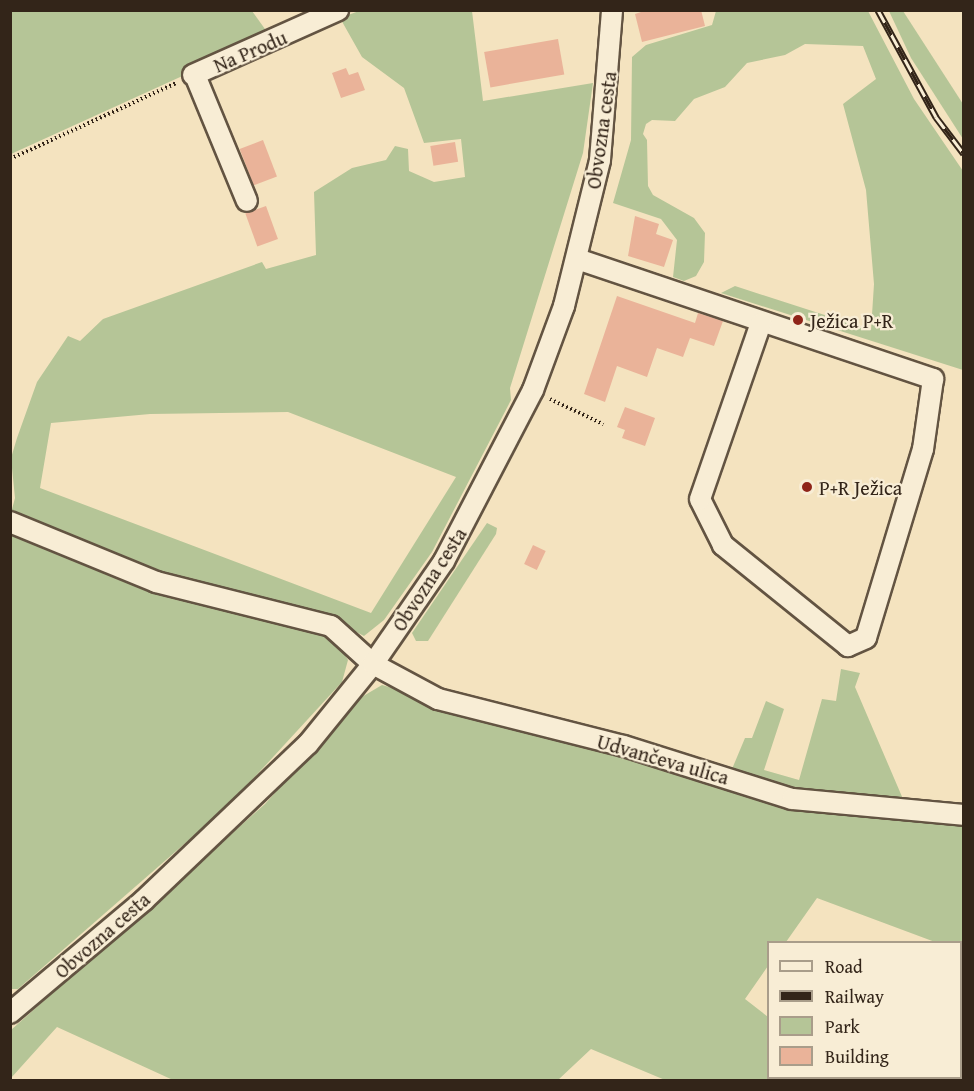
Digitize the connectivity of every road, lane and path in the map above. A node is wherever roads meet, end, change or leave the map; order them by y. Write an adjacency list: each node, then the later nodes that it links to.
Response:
1 (338, 10): 3 (street, Na Produ)
2 (612, 10): 6 (street, Obvozna cesta)
3 (194, 75): 4 (path); 5 (street)
4 (10, 159)
5 (247, 201)
6 (578, 259): 7 (street); 8 (street, Obvozna cesta)
7 (761, 323): 7 (street)
8 (533, 390): 9 (path); 11 (street, Obvozna cesta)
9 (603, 424)
10 (10, 522): 11 (street, Udvančeva ulica)
11 (373, 664): 12 (street, Udvančeva ulica); 13 (street, Obvozna cesta)
12 (963, 815)
13 (10, 1013)

